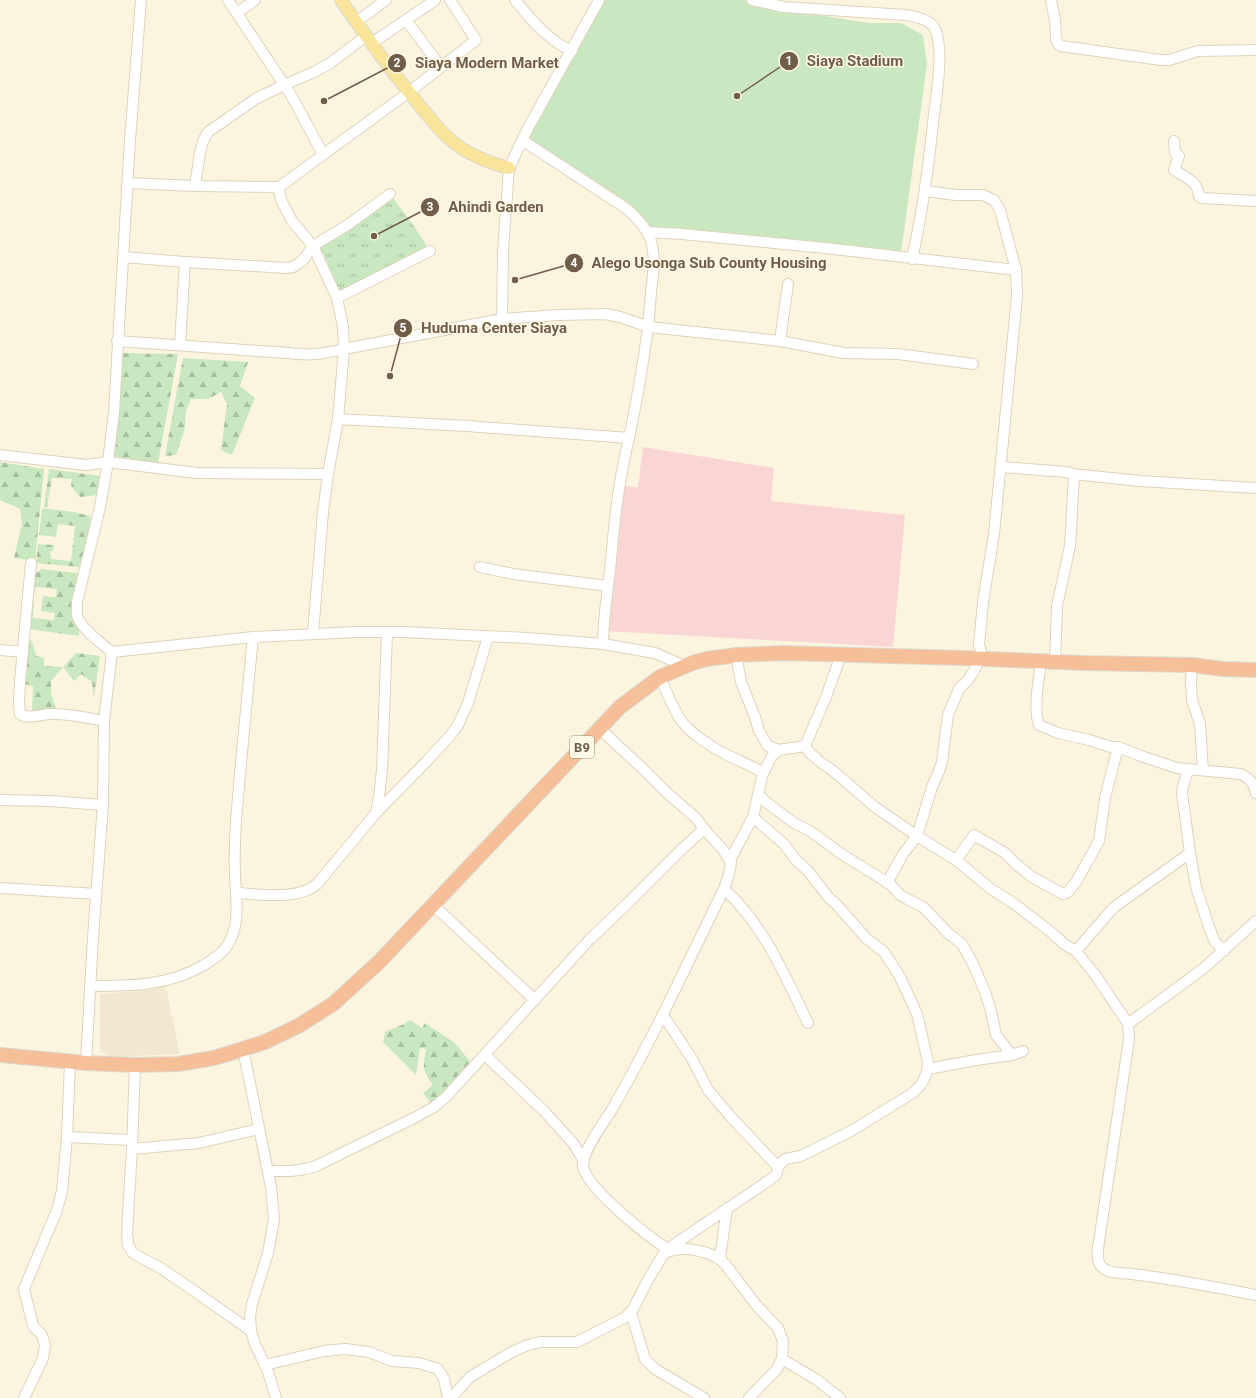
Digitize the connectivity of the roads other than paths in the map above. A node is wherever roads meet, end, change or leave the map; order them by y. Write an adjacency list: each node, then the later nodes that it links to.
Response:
1 (141, 0): 26 (street)
2 (228, 0): 13 (street)
3 (255, 0): 13 (street)
4 (341, 0): 15 (main road)
5 (386, 0): 15 (street)
6 (435, 0): 14 (street)
7 (450, 0): 19 (street)
8 (515, 0): 18 (street)
9 (599, 0): 18 (street)
10 (752, 0): 12 (street)
11 (1052, 0): 17 (street)
12 (784, 3): 29 (street)
13 (237, 13): 20 (street)
14 (406, 20): 16 (street); 19 (street)
15 (356, 22): 16 (main road)
16 (369, 40): 20 (street); 21 (main road)
17 (1256, 50)
18 (572, 51): 22 (street)
19 (441, 67): 21 (street)
20 (284, 85): 24 (street); 27 (street)
21 (409, 92): 24 (street); 25 (main road)
22 (522, 140): 25 (street); 32 (street)
23 (1174, 141): 31 (street)
24 (323, 154): 28 (street)
25 (509, 168): 41 (street)
26 (128, 183): 27 (street); 35 (street)
27 (196, 186): 28 (street)
28 (279, 187): 33 (street)
29 (926, 191): 36 (street); 38 (street)
30 (390, 194): 33 (street)
31 (1256, 201)
32 (647, 232): 36 (street); 42 (street)
33 (313, 246): 37 (street); 40 (street)
34 (430, 251): 40 (street)
35 (123, 257): 37 (street); 43 (street)
36 (912, 259): 38 (street)
37 (185, 262): 45 (street)
38 (1016, 270): 52 (street)
39 (788, 284): 44 (street)
40 (337, 298): 46 (street)
41 (502, 319): 42 (street); 46 (street)
42 (649, 327): 44 (street); 49 (street)
43 (117, 341): 45 (street); 51 (street)
44 (780, 341): 47 (street)
45 (180, 345): 46 (street)
46 (344, 349): 48 (street)
47 (973, 364)
48 (338, 419): 49 (street); 53 (street)
49 (628, 438): 58 (street)
50 (0, 455): 51 (street)
51 (108, 462): 53 (street); 66 (street)
52 (1001, 467): 54 (street); 69 (street)
53 (328, 474): 60 (street)
54 (1072, 474): 55 (street); 70 (street)
55 (1256, 488)
56 (31, 563): 65 (street)
57 (480, 567): 58 (street)
58 (608, 586): 63 (street)
59 (387, 632): 60 (street); 62 (street); 87 (street)
60 (313, 633): 61 (street)
61 (253, 637): 66 (street); 97 (street)
62 (488, 637): 63 (street); 87 (street)
63 (603, 644): 72 (street)
64 (0, 650): 65 (street)
65 (22, 652): 75 (street)
66 (112, 652): 75 (street)
67 (736, 655): 68 (highway, B9); 72 (highway, B9); 79 (street)
68 (841, 655): 69 (highway, B9); 77 (street)
69 (979, 660): 70 (highway, B9); 90 (street)
70 (1048, 662): 71 (highway, B9); 78 (street)
71 (1192, 665): 73 (highway, B9); 81 (street)
72 (685, 666): 74 (highway, B9)
73 (1256, 670)
74 (660, 677): 76 (highway, B9); 82 (street)
75 (104, 721): 86 (street)
76 (600, 729): 89 (street); 99 (highway, B9)
77 (805, 746): 79 (street); 90 (street)
78 (1118, 747): 80 (street); 93 (street)
79 (779, 750): 82 (street)
80 (1188, 770): 81 (street); 91 (street)
81 (1203, 770): 83 (street)
82 (763, 772): 84 (street)
83 (1256, 793)
84 (759, 795): 88 (street); 94 (street)
85 (0, 800): 86 (street)
86 (103, 806): 98 (street)
87 (376, 813): 97 (street)
88 (753, 817): 92 (street); 116 (street)
89 (704, 829): 92 (street); 104 (street)
90 (917, 836): 93 (street); 94 (street)
91 (1190, 853): 101 (street); 102 (street)
92 (730, 860): 96 (street)
93 (956, 860): 101 (street)
94 (887, 883): 112 (street)
95 (0, 888): 98 (street)
96 (724, 889): 105 (street); 106 (street)
97 (236, 893): 103 (street)
98 (96, 894): 103 (street)
99 (433, 905): 104 (street); 108 (highway, B9)
100 (1255, 925): 102 (street)
101 (1076, 951): 107 (street)
102 (1224, 951): 107 (street)
103 (90, 986): 114 (street)
104 (535, 1000): 111 (street)
105 (663, 1015): 120 (street); 121 (street)
106 (808, 1023)
107 (1128, 1024): 126 (street)
108 (243, 1050): 115 (highway, B9); 117 (street)
109 (1024, 1051): 112 (street)
110 (0, 1055): 113 (highway, B9)
111 (485, 1055): 120 (street); 122 (street)
112 (1012, 1056): 116 (street)
113 (70, 1062): 114 (highway, B9); 118 (street)
114 (86, 1063): 115 (highway, B9)
115 (135, 1065): 119 (street)
116 (928, 1069): 121 (street)
117 (259, 1129): 119 (street); 122 (street)
118 (67, 1137): 119 (street); 131 (street)
119 (132, 1144): 128 (street)
120 (584, 1161): 124 (street)
121 (778, 1167): 123 (street)
122 (268, 1171): 128 (street)
123 (727, 1208): 124 (street); 125 (street)
124 (666, 1250): 125 (street); 127 (street)
125 (720, 1258): 129 (street)
126 (1256, 1294)
127 (631, 1313): 133 (street); 134 (street)
128 (251, 1331): 130 (street)
129 (782, 1358): 135 (street); 136 (street)
130 (265, 1365): 132 (street); 133 (street)
131 (24, 1398)
132 (276, 1398)
133 (450, 1398)
134 (704, 1398)
135 (750, 1398)
136 (840, 1398)

